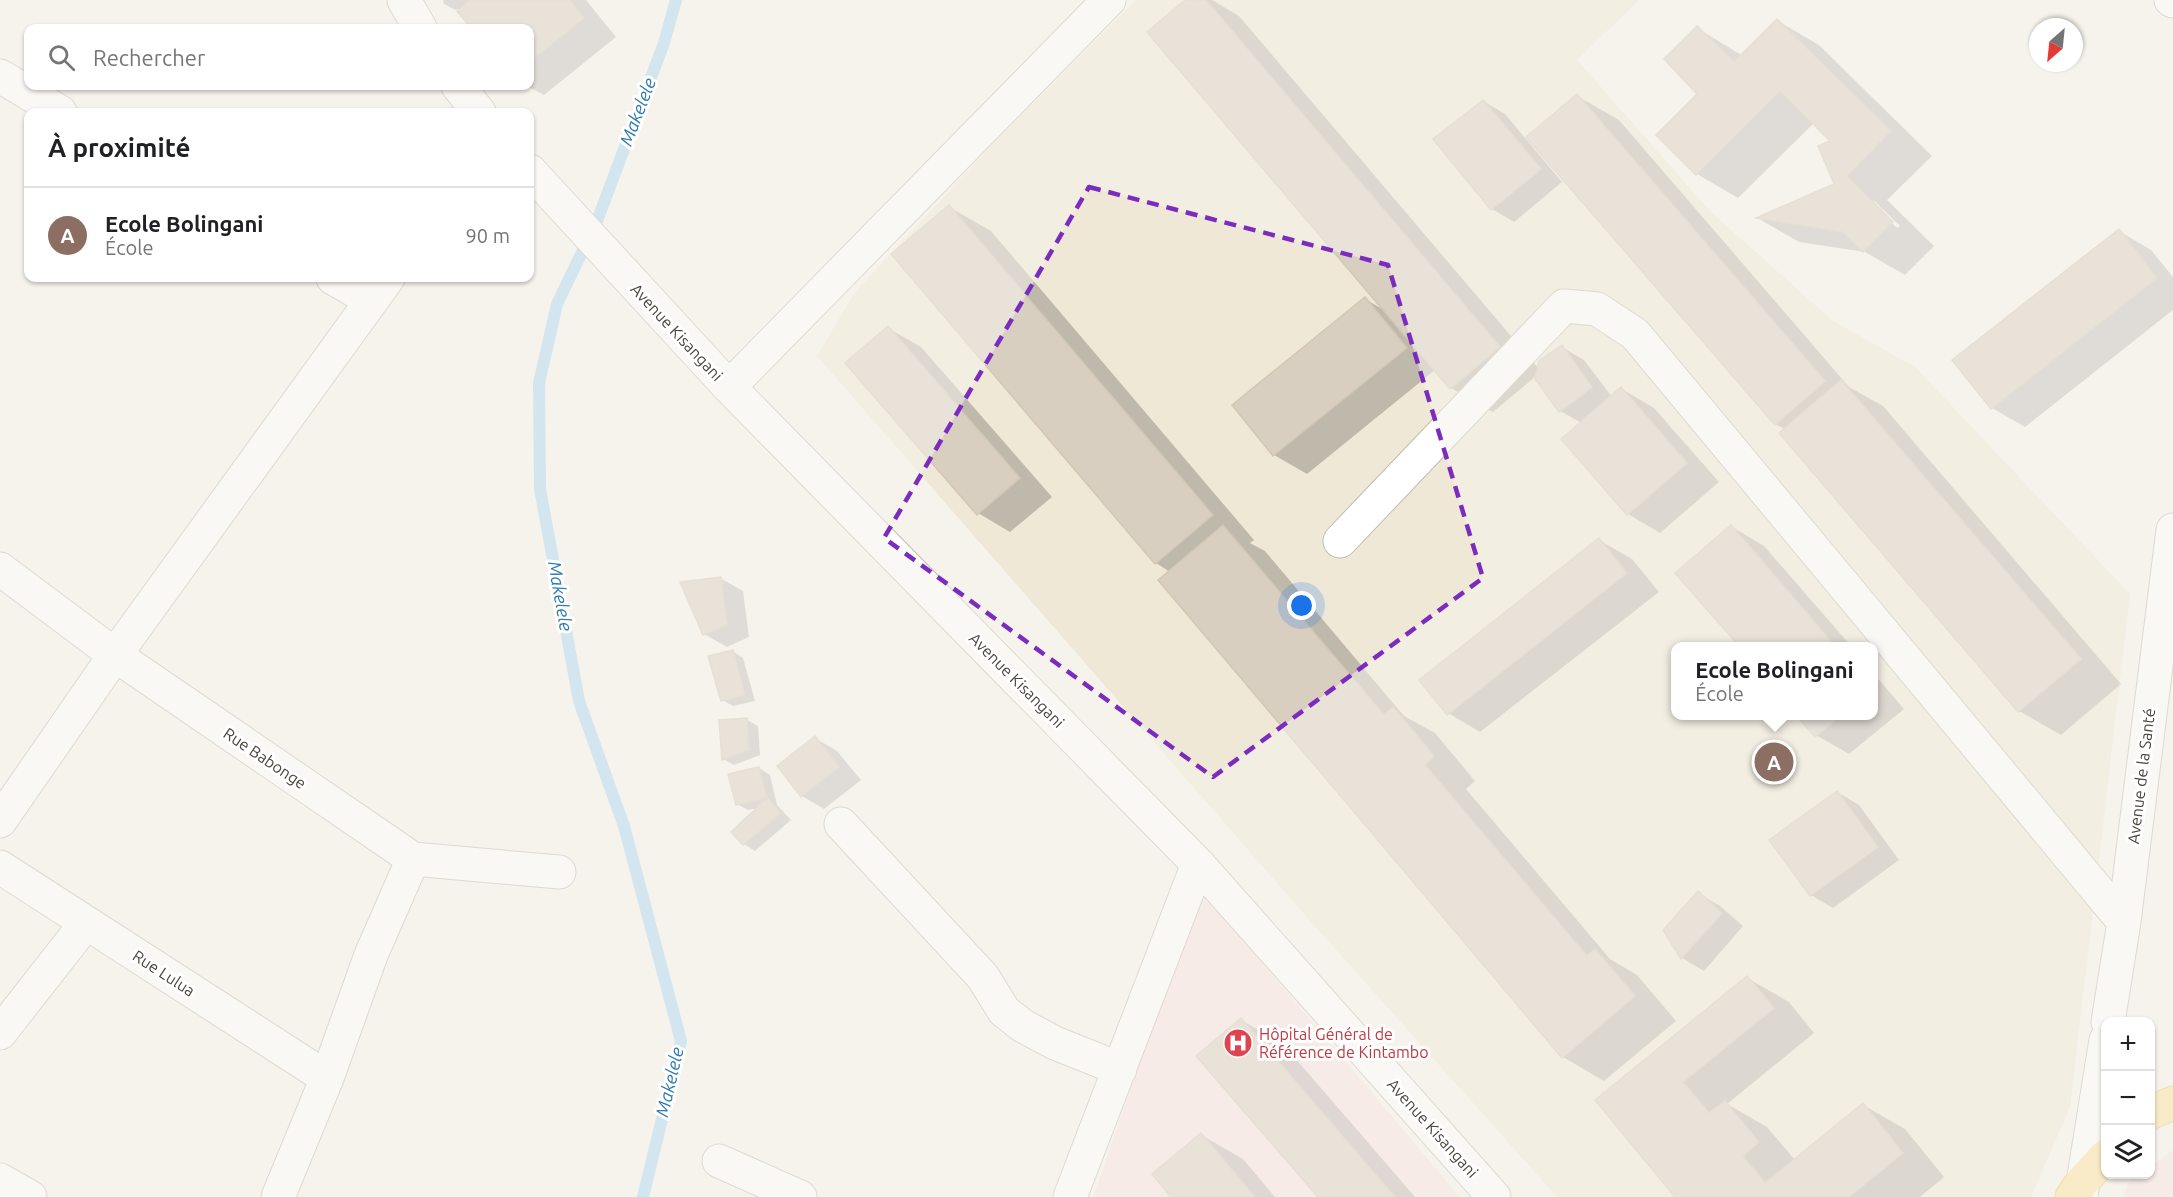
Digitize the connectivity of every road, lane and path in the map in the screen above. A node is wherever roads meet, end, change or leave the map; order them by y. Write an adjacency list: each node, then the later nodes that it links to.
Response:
1 (404, 0): 3 (street)
2 (1109, 0): 11 (street)
3 (418, 24)
4 (0, 76): 6 (street)
5 (461, 90): 7 (street)
6 (53, 108)
7 (476, 108)
8 (534, 177): 11 (street, Avenue Kisangani)
9 (350, 282): 10 (street)
10 (379, 289): 15 (street)
11 (729, 387): 19 (street, Avenue Kisangani)
12 (2173, 530): 22 (street, Avenue de la Santé)
13 (1340, 541): 22 (street)
14 (0, 569): 15 (street, Rue Babonge)
15 (115, 656): 16 (street); 18 (street, Rue Babonge)
16 (0, 821)
17 (841, 824): 27 (street)
18 (413, 859): 21 (street, Rue Babonge); 28 (street)
19 (1198, 864): 27 (street); 39 (street, Avenue Kisangani)
20 (0, 867): 23 (street, Rue Lulua)
21 (560, 872)
22 (2124, 922): 24 (street, Avenue de la Santé)
23 (86, 923): 25 (street); 28 (street, Rue Lulua)
24 (2109, 1017)
25 (0, 1033)
26 (2101, 1067): 34 (street)
27 (1120, 1069): 38 (street)
28 (327, 1078): 36 (street)
29 (2173, 1103): 30 (main road)
30 (2155, 1111)
31 (719, 1161): 37 (street)
32 (2101, 1162): 34 (main road)
33 (0, 1180): 35 (street)
34 (2078, 1192)
35 (30, 1197)
36 (278, 1197)
37 (800, 1197)
38 (1070, 1197)
39 (1494, 1197)

